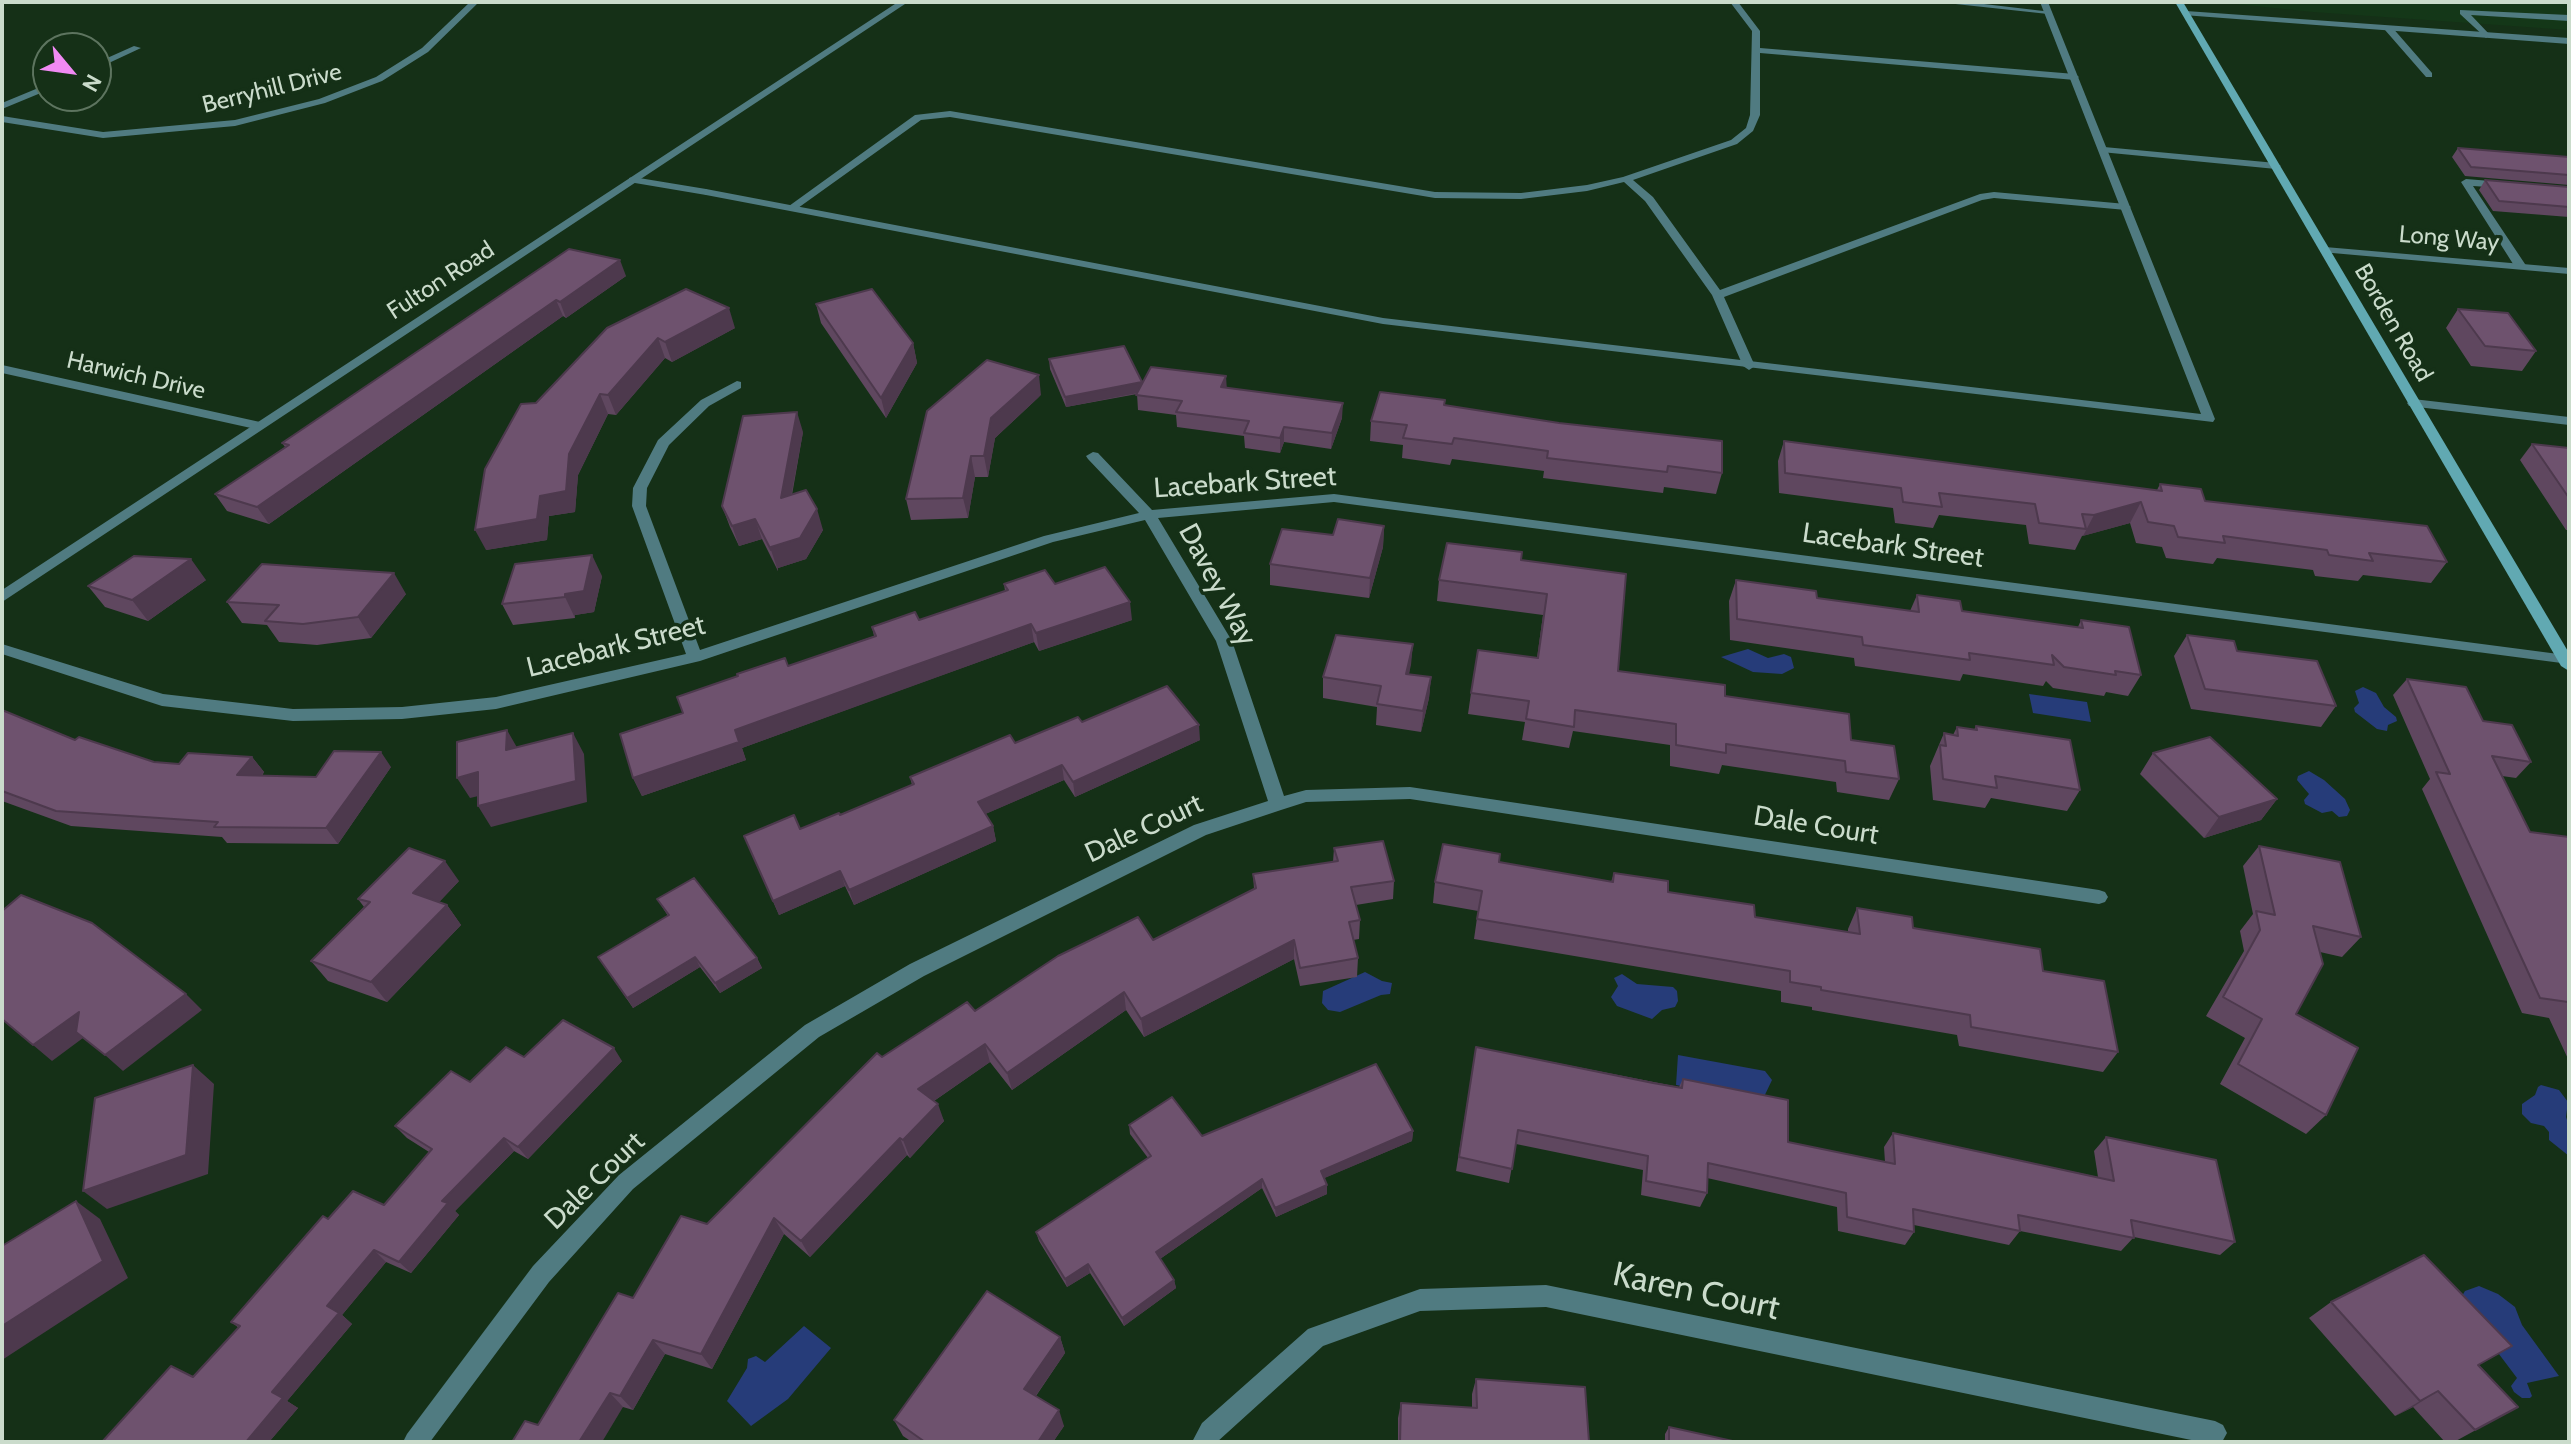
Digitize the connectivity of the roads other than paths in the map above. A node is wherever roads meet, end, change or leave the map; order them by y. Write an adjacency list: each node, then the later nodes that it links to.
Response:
1 (475, 2): 19 (street, Berryhill Drive)
2 (904, 2): 23 (street, Fulton Road)
3 (1734, 2): 13 (street)
4 (1941, 2): 6 (street)
5 (2179, 2): 7 (main road, Borden Road)
6 (2046, 7): 16 (street)
7 (2186, 13): 9 (street); 21 (main road, Borden Road)
8 (2569, 18): 10 (street)
9 (2388, 28): 10 (street); 15 (street)
10 (2486, 35): 11 (street)
11 (2569, 41)
12 (137, 48): 14 (street)
13 (1754, 50): 16 (street); 22 (street)
14 (112, 59)
15 (2429, 75)
16 (2075, 77): 20 (street)
17 (32, 94): 18 (street)
18 (2, 106)
19 (2, 119)
20 (2104, 150): 21 (street); 26 (street)
21 (2276, 166): 27 (main road, Borden Road)
22 (1626, 179): 25 (street); 30 (street)
23 (633, 180): 25 (street); 36 (street, Fulton Road)
24 (2510, 186): 28 (street)
25 (794, 206): 31 (street)
26 (2126, 207): 30 (street); 31 (street)
27 (2325, 250): 28 (street, Long Way); 34 (main road, Borden Road)
28 (2521, 267): 29 (street, Long Way)
29 (2569, 271)
30 (1718, 295): 31 (street)
31 (1749, 366)
32 (2, 369): 36 (street, Harwich Drive)
33 (737, 385): 41 (street)
34 (2413, 403): 35 (street); 42 (main road, Borden Road)
35 (2569, 421)
36 (260, 426): 39 (street, Fulton Road)
37 (1093, 456): 38 (street, Davey Way)
38 (1149, 515): 41 (street, Lacebark Street); 42 (street, Lacebark Street); 43 (street, Davey Way)
39 (2, 597)
40 (2, 649): 41 (street, Lacebark Street)
41 (695, 657)
42 (2567, 663)
43 (1278, 804): 44 (street, Dale Court); 46 (street, Dale Court)
44 (2099, 897)
45 (2215, 1433): 47 (street, Karen Court)
46 (415, 1442)
47 (1204, 1442)

